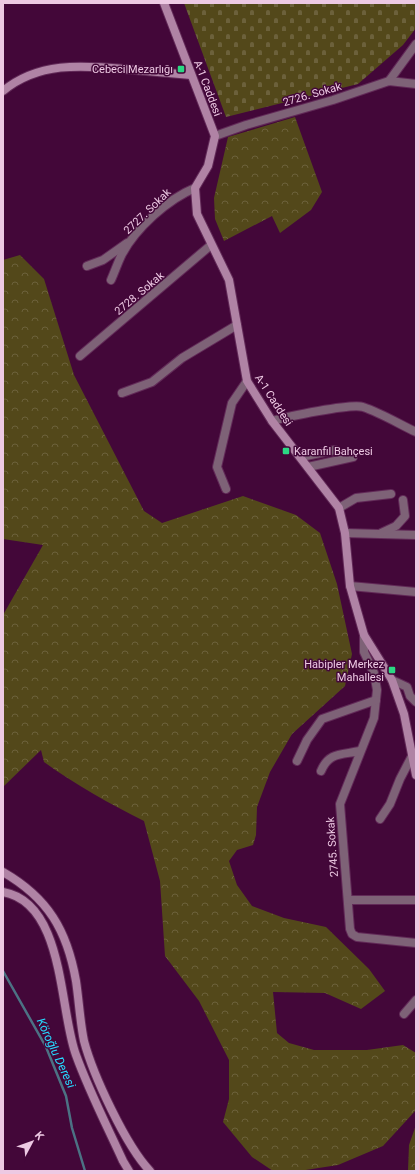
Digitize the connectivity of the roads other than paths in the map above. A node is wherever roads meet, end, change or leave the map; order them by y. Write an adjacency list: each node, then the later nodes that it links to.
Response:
1 (164, 3): 3 (main road, A-1 Caddesi)
2 (416, 44): 4 (street)
3 (191, 75): 6 (main road); 7 (main road, A-1 Caddesi)
4 (389, 81): 5 (street, 2726. Sokak); 7 (street, 2726. Sokak)
5 (416, 84)
6 (3, 91)
7 (215, 136): 8 (main road)
8 (195, 188): 9 (street, 2727. Sokak); 10 (main road, A-1 Caddesi)
9 (131, 240): 11 (street); 12 (street, 2727. Sokak)
10 (211, 245): 13 (main road, A-1 Caddesi); 14 (street, 2728. Sokak)
11 (87, 266)
12 (112, 280)
13 (237, 325): 15 (main road, A-1 Caddesi); 16 (street)
14 (80, 356)
15 (247, 381): 17 (main road, A-1 Caddesi); 23 (street)
16 (122, 393)
17 (272, 421): 18 (street); 20 (main road, A-1 Caddesi)
18 (416, 432)
19 (335, 450): 20 (street)
20 (301, 457): 22 (main road, A-1 Caddesi)
21 (354, 457): 22 (street)
22 (308, 467): 26 (main road, A-1 Caddesi)
23 (226, 489)
24 (391, 494): 26 (street)
25 (403, 500): 28 (street)
26 (338, 508): 27 (main road, A-1 Caddesi)
27 (345, 533): 28 (street); 30 (main road, A-1 Caddesi)
28 (378, 534): 29 (street)
29 (416, 535)
30 (350, 586): 31 (street); 32 (main road, A-1 Caddesi)
31 (416, 592)
32 (364, 635): 33 (main road, A-1 Caddesi); 34 (street, 2745. Sokak)
33 (392, 680): 35 (street); 37 (main road, A-1 Caddesi)
34 (376, 700): 36 (street, 2745. Sokak); 38 (street)
35 (416, 702)
36 (360, 751): 39 (street); 44 (street, 2745. Sokak)
37 (412, 756): 40 (main road, A-1 Caddesi); 41 (street)
38 (297, 761)
39 (321, 771)
40 (416, 775)
41 (380, 819)
42 (3, 872): 50 (main road)
43 (3, 892): 49 (main road)
44 (348, 900): 45 (street); 46 (street, 2745. Sokak)
45 (416, 900)
46 (416, 943)
47 (416, 1000): 48 (street)
48 (404, 1014)
49 (130, 1171)
50 (150, 1171)

